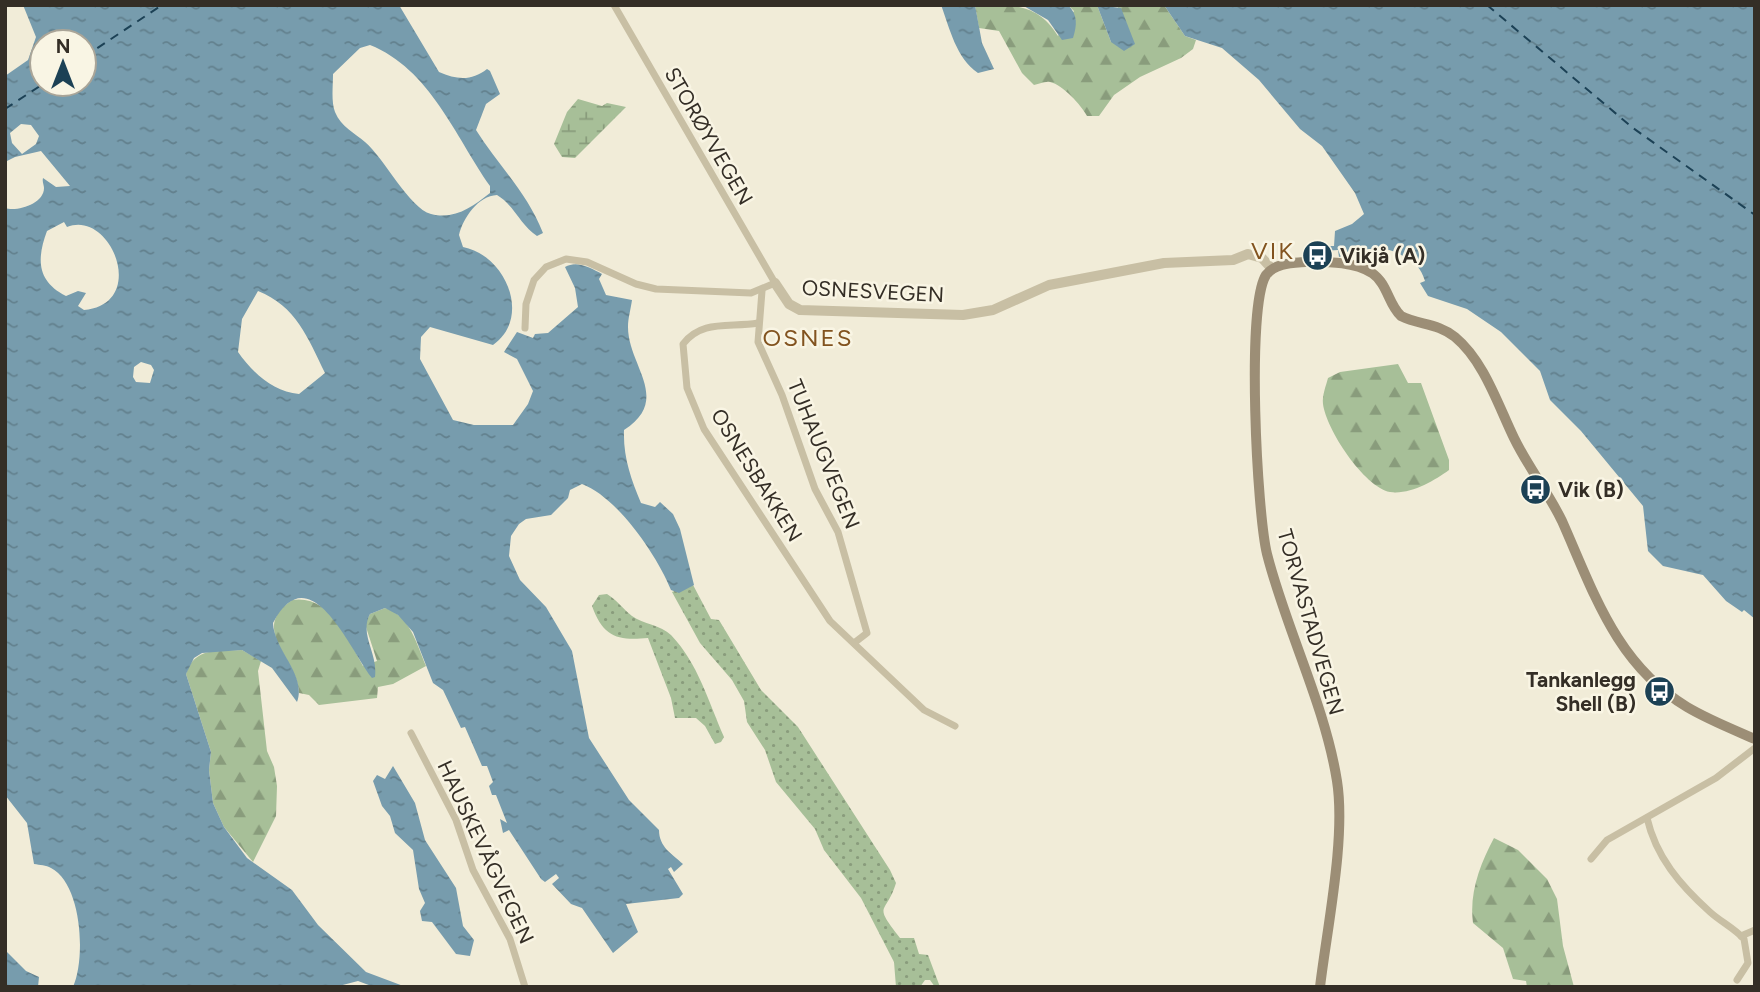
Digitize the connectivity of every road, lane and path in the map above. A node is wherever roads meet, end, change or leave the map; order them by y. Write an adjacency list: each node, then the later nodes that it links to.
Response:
1 (614, 5): 3 (street, STORØYVEGEN)
2 (1272, 269): 3 (street, OSNESVEGEN); 10 (main road); 18 (main road, TORVASTADVEGEN)
3 (775, 284): 4 (street, OSNESVEGEN)
4 (762, 291): 5 (street, TUHAUGVEGEN); 6 (street, OSNESVEGEN)
5 (758, 323): 7 (street, TUHAUGVEGEN); 7 (street, OSNESBAKKEN)
6 (525, 328)
7 (854, 643): 8 (street, OSNESBAKKEN)
8 (955, 726)
9 (411, 733): 17 (street, HAUSKEVÅGVEGEN)
10 (1755, 739)
11 (1755, 748): 12 (street)
12 (1647, 818): 13 (street); 15 (street)
13 (1591, 859)
14 (1755, 930): 15 (street)
15 (1741, 936): 16 (street)
16 (1737, 980)
17 (525, 987)
18 (1320, 987)

